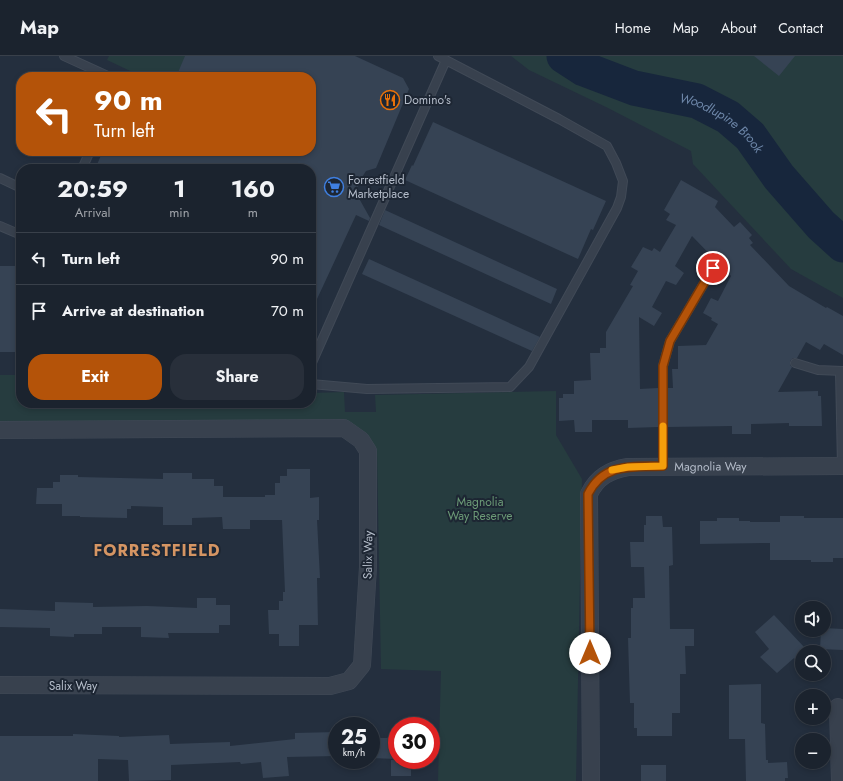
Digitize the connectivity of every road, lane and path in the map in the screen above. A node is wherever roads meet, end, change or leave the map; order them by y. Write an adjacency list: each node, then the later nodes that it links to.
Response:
1 (64, 56): 4 (lane)
2 (438, 56): 3 (lane)
3 (446, 60): 10 (lane); 13 (lane)
4 (99, 72)
5 (0, 178): 6 (lane)
6 (16, 186)
7 (0, 226): 8 (lane)
8 (16, 233)
9 (713, 268): 15 (lane)
10 (316, 354)
11 (795, 363): 12 (lane)
12 (842, 371): 16 (lane)
13 (316, 384)
14 (0, 430): 17 (street, Salix Way)
15 (663, 466): 16 (street, Magnolia Way); 19 (street, Magnolia Way)
16 (843, 466)
17 (0, 685)
18 (838, 707): 20 (street)
19 (591, 781)
20 (840, 781)

